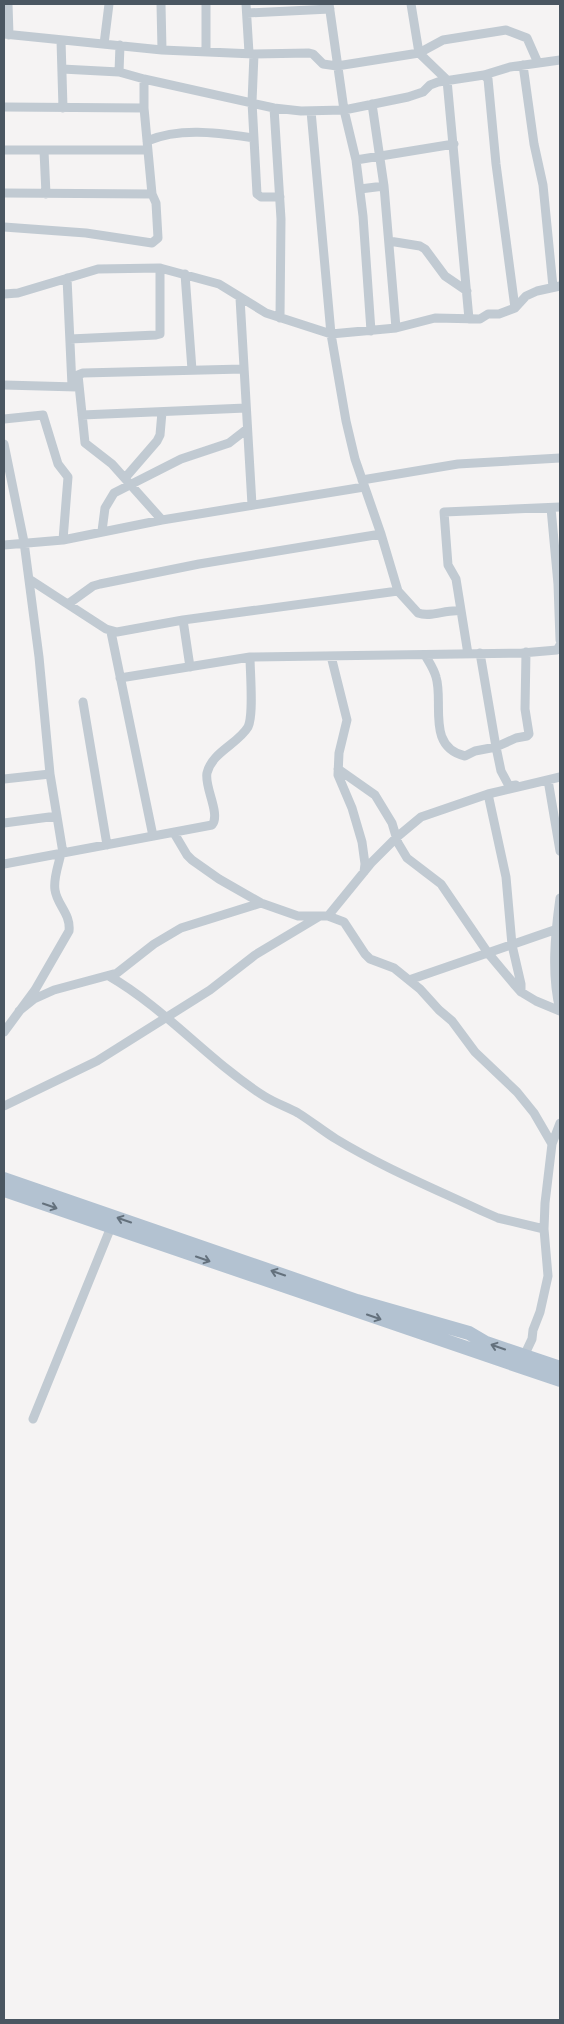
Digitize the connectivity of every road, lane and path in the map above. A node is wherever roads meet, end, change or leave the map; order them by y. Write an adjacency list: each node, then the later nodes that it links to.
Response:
1 (8, 4): 8 (street)
2 (109, 4): 10 (street)
3 (161, 4): 12 (street)
4 (206, 4): 13 (street)
5 (411, 4): 14 (street)
6 (330, 6): 7 (street); 19 (street)
7 (246, 8): 15 (street)
8 (6, 34): 9 (street)
9 (61, 40): 10 (street); 20 (street)
10 (104, 44): 11 (street)
11 (120, 46): 12 (street); 21 (street)
12 (162, 50): 13 (street)
13 (206, 52): 15 (street)
14 (419, 52): 17 (street); 19 (street); 24 (street)
15 (252, 53): 19 (street); 25 (street)
16 (560, 60): 17 (street)
17 (538, 63): 18 (street)
18 (523, 65): 22 (street); 51 (street)
19 (337, 66): 31 (street)
20 (62, 69): 21 (street); 28 (street)
21 (119, 72): 23 (street)
22 (484, 75): 24 (street); 55 (street)
23 (144, 80): 25 (street); 29 (street)
24 (447, 80): 26 (street); 34 (street)
25 (252, 102): 30 (street); 33 (street)
26 (372, 104): 31 (street); 38 (street)
27 (4, 107): 28 (street)
28 (63, 108): 29 (street)
29 (144, 108): 35 (street)
30 (274, 108): 32 (street); 45 (street)
31 (344, 110): 32 (street); 39 (street)
32 (311, 111): 60 (street)
33 (254, 138): 35 (street); 45 (street)
34 (454, 144): 38 (street); 52 (street)
35 (147, 146): 37 (street); 44 (street)
36 (4, 150): 37 (street)
37 (44, 151): 43 (street)
38 (380, 156): 39 (street); 40 (street)
39 (356, 160): 41 (street)
40 (384, 186): 41 (street); 47 (street)
41 (360, 189): 59 (street)
42 (4, 193): 43 (street)
43 (46, 194): 44 (street)
44 (152, 194): 46 (street)
45 (280, 197): 56 (street)
46 (4, 227)
47 (389, 241): 52 (street); 58 (street)
48 (160, 268): 49 (street); 50 (street); 61 (street)
49 (185, 274): 54 (street); 63 (street)
50 (67, 278): 53 (street); 61 (street)
51 (557, 287): 55 (street)
52 (467, 291): 57 (street)
53 (4, 294)
54 (240, 298): 56 (street); 62 (street)
55 (515, 308): 57 (street)
56 (280, 318): 60 (street)
57 (469, 318): 58 (street)
58 (396, 328): 59 (street)
59 (371, 331): 60 (street)
60 (331, 334): 74 (street)
61 (70, 339): 65 (street)
62 (243, 369): 63 (street); 66 (street)
63 (192, 370): 65 (street)
64 (4, 385): 65 (street)
65 (76, 387): 68 (street)
66 (246, 408): 67 (street); 70 (street)
67 (162, 412): 68 (street); 73 (street)
68 (82, 415): 73 (street)
69 (4, 419): 80 (street)
70 (248, 429): 73 (street); 75 (street)
71 (4, 444): 81 (street)
72 (560, 458): 74 (street)
73 (128, 481): 77 (street); 78 (street)
74 (363, 484): 75 (street); 79 (street)
75 (252, 505): 77 (street)
76 (556, 508): 86 (street); 89 (street)
77 (162, 520): 78 (street)
78 (102, 531): 80 (street)
79 (381, 534): 84 (street); 85 (street)
80 (63, 540): 81 (street)
81 (24, 542): 82 (street); 83 (street)
82 (4, 545)
83 (29, 579): 85 (street); 102 (street)
84 (398, 591): 86 (street); 87 (street)
85 (68, 604): 88 (street)
86 (460, 611): 93 (street)
87 (183, 620): 88 (street); 97 (street)
88 (112, 632): 98 (street)
89 (560, 640)
90 (560, 645): 91 (street)
91 (526, 652): 92 (street); 100 (street)
92 (480, 653): 93 (street); 100 (street)
93 (468, 654): 94 (street)
94 (425, 655): 95 (street); 100 (street)
95 (331, 656): 96 (street); 101 (street)
96 (250, 657): 97 (street); 110 (street)
97 (190, 667): 98 (street)
98 (120, 678): 111 (street)
99 (83, 702): 113 (street)
100 (496, 747): 106 (street)
101 (338, 769): 112 (street); 117 (street)
102 (50, 774): 104 (street); 108 (street)
103 (560, 777): 105 (street)
104 (4, 779)
105 (548, 780): 106 (street); 114 (street)
106 (535, 783): 107 (street)
107 (488, 794): 112 (street); 122 (street)
108 (57, 816): 109 (street); 115 (street)
109 (4, 823)
110 (174, 833): 111 (street); 119 (street)
111 (153, 836): 113 (street)
112 (396, 837): 117 (street); 123 (street)
113 (106, 845): 115 (street)
114 (560, 851)
115 (62, 853): 116 (street); 127 (street)
116 (4, 864)
117 (362, 875): 120 (street)
118 (560, 898): 121 (street)
119 (261, 903): 120 (street); 124 (street)
120 (324, 915): 125 (street); 129 (street)
121 (559, 928): 122 (street); 128 (street)
122 (512, 945): 123 (street); 126 (street)
123 (488, 953): 125 (street); 126 (street)
124 (109, 976): 127 (street); 129 (street)
125 (410, 980): 133 (street)
126 (521, 992): 128 (street)
127 (19, 1011): 130 (street)
128 (560, 1011)
129 (168, 1018): 131 (street); 137 (street)
130 (4, 1032)
131 (4, 1106)
132 (560, 1127): 133 (street)
133 (552, 1144): 137 (street)
134 (4, 1179): 138 (main road, one-way to 134)
135 (4, 1190): 136 (main road, one-way to 136)
136 (111, 1227): 140 (main road, one-way to 140); 141 (street)
137 (544, 1230): 138 (street)
138 (524, 1356): 139 (main road)
139 (560, 1368)
140 (560, 1380)
141 (33, 1419)

